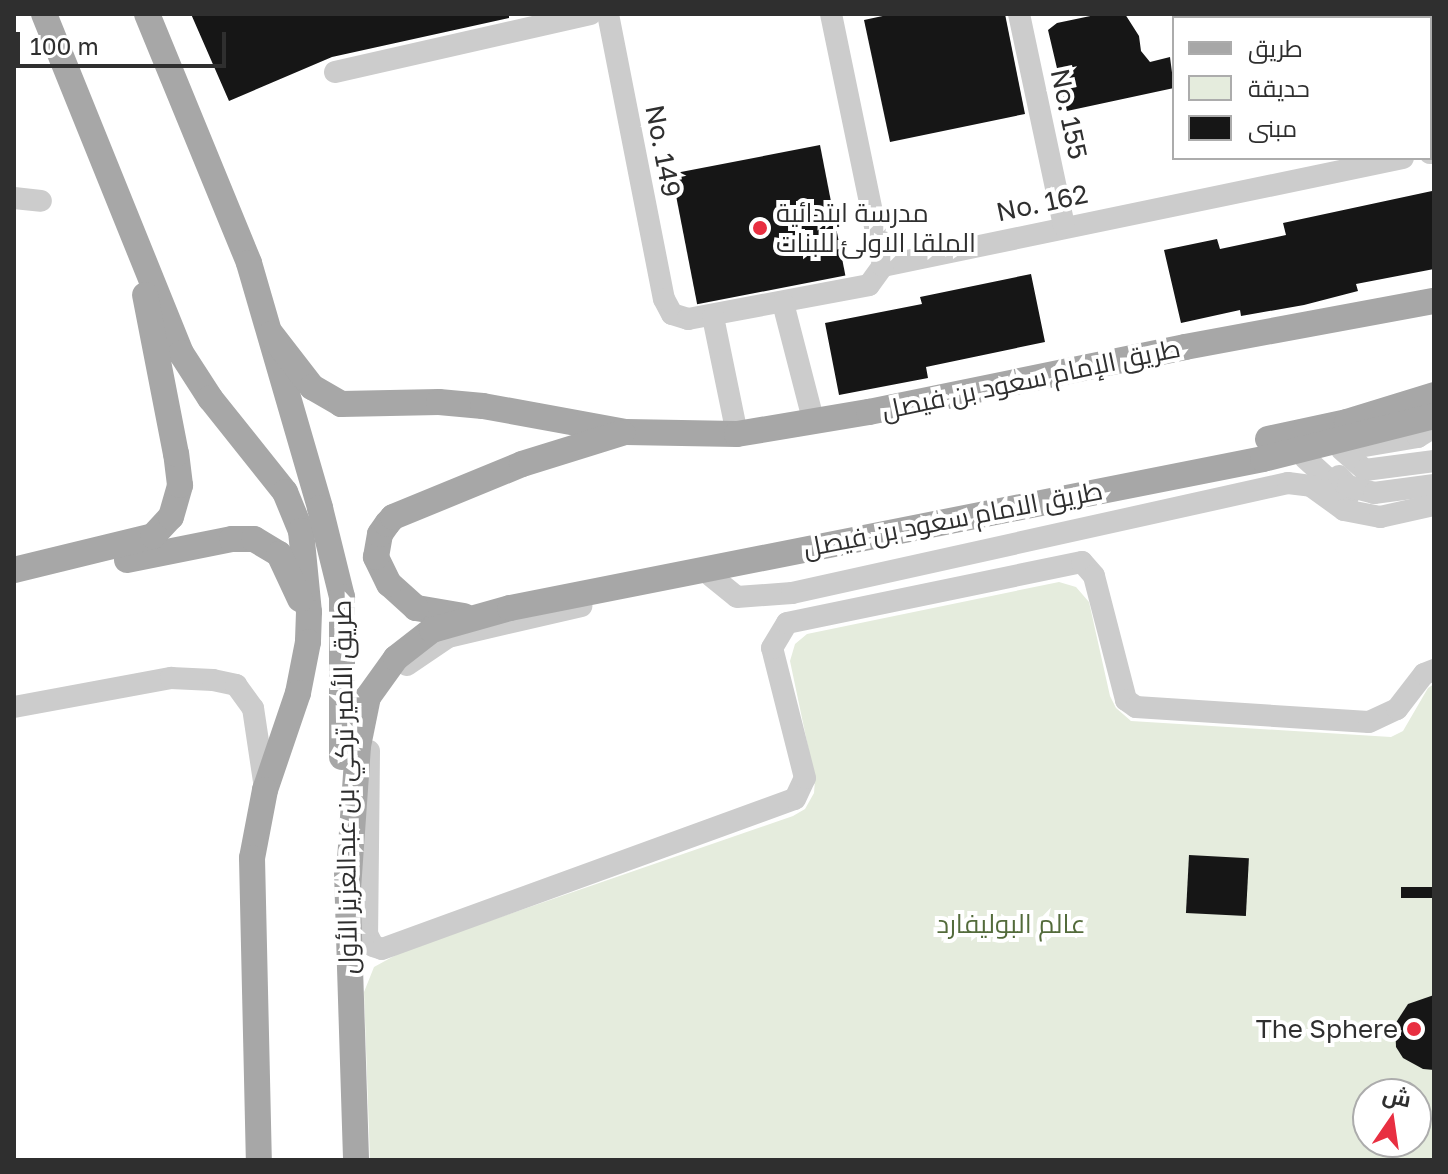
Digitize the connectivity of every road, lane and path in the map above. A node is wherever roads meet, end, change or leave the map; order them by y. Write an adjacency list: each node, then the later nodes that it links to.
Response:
1 (44, 14): 12 (main road, طريق الأمير تركي بن عبدالعزيز الأول)
2 (147, 14): 18 (main road, طريق الأمير تركي بن عبدالعزيز الأول)
3 (590, 14): 7 (street)
4 (608, 14): 14 (street, No. 149)
5 (831, 14): 13 (street)
6 (1019, 14): 11 (street, No. 155)
7 (335, 72)
8 (1393, 160): 11 (street, No. 162)
9 (14, 198): 10 (street)
10 (41, 201)
11 (1064, 226): 13 (street, No. 162)
12 (135, 237): 30 (main road); 34 (main road, طريق الأمير تركي بن عبدالعزيز الأول)
13 (883, 266): 16 (street, No. 162)
14 (664, 299): 17 (street, No. 162)
15 (1434, 301): 20 (main road, طريق الإمام سعود بن فيصل)
16 (783, 303): 17 (street, No. 162); 20 (street)
17 (713, 317): 22 (street)
18 (271, 334): 21 (main road); 38 (main road, طريق الأمير تركي بن عبدالعزيز الأول)
19 (1433, 414): 23 (street); 25 (main road, طريق الامام سعود بن فيصل); 31 (main road)
20 (813, 419): 22 (main road, طريق الإمام سعود بن فيصل)
21 (626, 432): 22 (main road, طريق الإمام سعود بن فيصل); 33 (main road)
22 (737, 434)
23 (1324, 453): 24 (street); 25 (street); 26 (street); 27 (street); 28 (street)
24 (1434, 461)
25 (1241, 466): 31 (main road, طريق الامام سعود بن فيصل)
26 (1434, 475)
27 (1434, 485)
28 (1434, 494)
29 (1434, 505): 31 (street)
30 (14, 570)
31 (702, 574): 33 (main road, طريق الامام سعود بن فيصل); 35 (street)
32 (14, 584): 34 (main road)
33 (476, 617): 38 (main road)
34 (308, 642): 37 (main road, طريق الأمير تركي بن عبدالعزيز الأول)
35 (1434, 670)
36 (14, 707): 37 (street)
37 (265, 790): 39 (main road, طريق الأمير تركي بن عبدالعزيز الأول)
38 (348, 889): 40 (main road, طريق الأمير تركي بن عبدالعزيز الأول)
39 (259, 1160)
40 (356, 1160)

